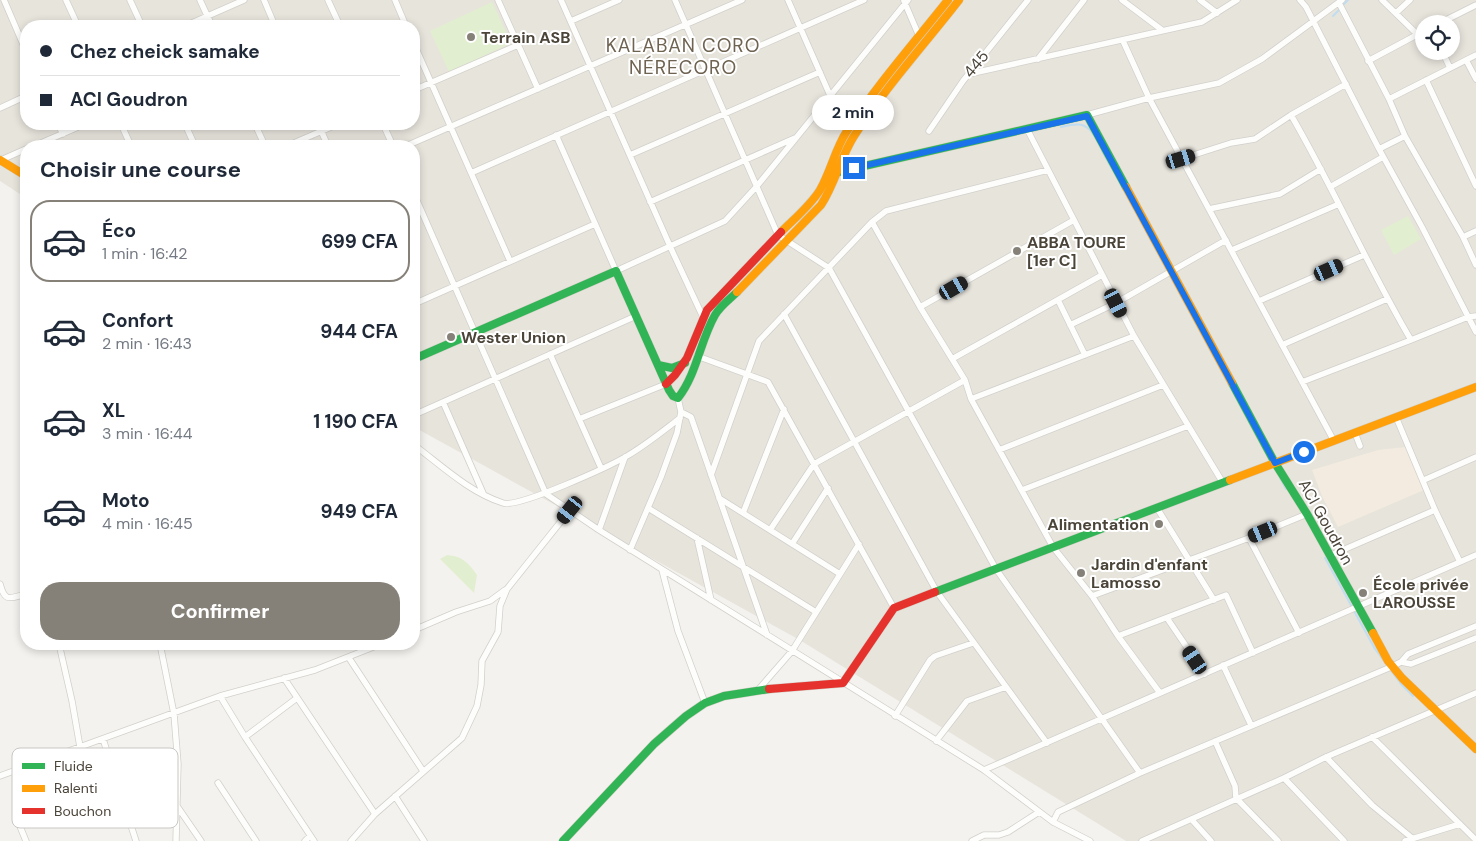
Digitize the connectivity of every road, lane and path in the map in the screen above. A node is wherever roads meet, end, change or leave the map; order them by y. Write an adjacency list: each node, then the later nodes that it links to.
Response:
1 (66, 0): 33 (street)
2 (130, 0): 34 (street)
3 (200, 0): 32 (street)
4 (244, 0): 32 (street)
5 (264, 0): 37 (street)
6 (328, 0): 38 (street)
7 (394, 0): 39 (street)
8 (498, 0): 50 (street)
9 (561, 0): 40 (street)
10 (619, 0): 40 (street)
11 (675, 0): 42 (street)
12 (742, 0): 42 (street)
13 (788, 0): 43 (street)
14 (864, 0): 43 (street)
15 (948, 0): 47 (street)
16 (959, 0): 103 (street)
17 (1028, 0): 61 (street, 445)
18 (1084, 0): 53 (street)
19 (1122, 0): 44 (street)
20 (1200, 0): 29 (street)
21 (1238, 0): 29 (street)
22 (1300, 0): 41 (street)
23 (1382, 0): 30 (street)
24 (1410, 0): 30 (street)
25 (3, 1): 48 (street)
26 (906, 1): 47 (street); 68 (street)
27 (1340, 1): 41 (street); 56 (street)
28 (1476, 6): 31 (street)
29 (1217, 13): 44 (street)
30 (1396, 13): 45 (street)
31 (1457, 15)
32 (208, 16): 35 (street); 36 (street)
33 (75, 20)
34 (139, 20)
35 (199, 20)
36 (210, 20)
37 (272, 20)
38 (337, 20)
39 (403, 20)
40 (571, 21): 57 (street)
41 (1313, 22): 65 (street); 69 (street)
42 (686, 24): 57 (street); 59 (street)
43 (800, 28): 59 (street); 60 (street)
44 (1162, 30): 49 (street)
45 (1415, 32)
46 (1415, 35): 56 (street)
47 (919, 36): 78 (street)
48 (20, 38)
49 (1123, 41): 53 (street); 69 (street)
50 (518, 45): 64 (street); 67 (street)
51 (1476, 56): 55 (street)
52 (420, 58): 64 (street)
53 (1038, 60): 61 (street)
54 (1446, 60): 58 (street)
55 (1466, 60): 58 (street); 63 (street)
56 (1368, 61): 70 (street)
57 (590, 66): 67 (street); 73 (street)
58 (1450, 68): 62 (street)
59 (706, 70): 73 (street); 74 (street)
60 (820, 72): 68 (street); 74 (street)
61 (969, 74): 83 (street, 445)
62 (1426, 80): 70 (street); 106 (street)
63 (1476, 80)
64 (431, 83): 66 (street); 77 (street)
65 (1346, 84): 75 (street); 92 (street)
66 (420, 88)
67 (538, 89): 77 (street)
68 (830, 95): 78 (street); 87 (street)
69 (1149, 98): 76 (street); 96 (street)
70 (1389, 98): 86 (street)
71 (20, 99): 72 (street)
72 (0, 108)
73 (610, 112): 85 (street); 94 (street)
74 (725, 113): 94 (street); 98 (street)
75 (1291, 115): 96 (street); 99 (street)
76 (1087, 116): 79 (street); 127 (street, ACI Goudron)
77 (450, 127): 91 (street); 104 (street)
78 (850, 127): 102 (street)
79 (1027, 129): 100 (street); 103 (street)
80 (60, 130): 84 (street)
81 (71, 130): 84 (street)
82 (322, 131): 89 (street); 90 (street)
83 (929, 132)
84 (62, 134): 88 (street)
85 (556, 136): 104 (street); 114 (street)
86 (1405, 136): 92 (street); 117 (street)
87 (797, 137): 98 (street); 105 (street)
88 (48, 140)
89 (301, 140)
90 (326, 140)
91 (420, 140)
92 (1379, 149): 95 (street)
93 (20, 152): 97 (street)
94 (630, 155): 108 (street)
95 (1383, 157): 107 (street); 140 (street)
96 (1181, 159): 111 (street)
97 (1, 160): 101 (street)
98 (746, 160): 105 (street); 108 (street)
99 (1321, 169): 107 (street); 111 (street)
100 (1048, 170): 112 (street); 113 (street)
101 (20, 172)
102 (828, 172): 103 (street); 116 (street)
103 (838, 172): 118 (street)
104 (471, 173): 123 (street)
105 (757, 186): 116 (street); 120 (street)
106 (1476, 186)
107 (1330, 187): 109 (street)
108 (650, 202): 120 (street)
109 (1339, 204): 121 (street); 122 (street)
110 (420, 208): 129 (street)
111 (1209, 209): 119 (street)
112 (1074, 220): 128 (street); 135 (street)
113 (872, 222): 125 (street); 135 (street)
114 (595, 224): 123 (street); 126 (street)
115 (1476, 231): 117 (street)
116 (778, 235): 118 (street); 139 (street)
117 (1462, 237): 124 (street)
118 (787, 240): 125 (street); 149 (street)
119 (1226, 240): 121 (street); 127 (street)
120 (670, 247): 126 (street); 139 (street)
121 (1232, 250): 133 (street)
122 (1364, 255): 130 (street); 133 (street)
123 (510, 261): 129 (street)
124 (1476, 265)
125 (829, 268): 136 (street); 165 (street)
126 (616, 271): 137 (street); 142 (street)
127 (1171, 272): 134 (street); 179 (street, ACI Goudron)
128 (1102, 275): 131 (street); 134 (street)
129 (454, 286): 132 (street); 142 (street)
130 (1386, 299): 145 (street); 146 (street)
131 (1058, 300): 141 (street); 151 (street)
132 (420, 301)
133 (1259, 301): 146 (street)
134 (1116, 303): 141 (street); 144 (street)
135 (920, 308): 151 (street)
136 (784, 314): 154 (street); 173 (street)
137 (636, 316): 147 (street); 153 (street)
138 (1476, 316): 140 (street)
139 (704, 317): 152 (street)
140 (1468, 317): 143 (street); 145 (street)
141 (1070, 325): 148 (street)
142 (475, 332): 150 (street); 155 (street)
143 (1476, 332)
144 (1134, 336): 148 (street); 159 (street)
145 (1412, 340): 157 (street)
146 (1282, 344): 157 (street)
147 (550, 354): 155 (street); 169 (street)
148 (1085, 355): 162 (street)
149 (697, 356): 154 (street); 161 (street)
150 (420, 357)
151 (952, 360): 156 (street)
152 (686, 361): 153 (street); 158 (street)
153 (658, 365): 158 (street)
154 (746, 374): 164 (street); 182 (street)
155 (495, 378): 163 (street); 188 (street)
156 (964, 380): 162 (street); 165 (street)
157 (1302, 382): 172 (street)
158 (666, 384): 161 (street); 169 (street)
159 (1163, 385): 170 (street); 176 (street)
160 (1476, 387): 168 (street)
161 (678, 398): 167 (street)
162 (971, 398): 176 (street)
163 (443, 402): 166 (street); 187 (street)
164 (784, 410): 180 (street); 194 (street)
165 (908, 411): 173 (street); 209 (street)
166 (420, 412)
167 (680, 415): 177 (street); 182 (street); 190 (street)
168 (1396, 417): 171 (street); 183 (street)
169 (579, 419): 181 (street)
170 (1188, 426): 184 (street); 186 (street)
171 (1355, 433): 172 (street); 174 (street)
172 (1334, 441): 179 (street)
173 (854, 442): 180 (street); 214 (street)
174 (1360, 446)
175 (420, 450): 187 (street)
176 (999, 450): 186 (street)
177 (625, 457): 181 (street); 196 (street)
178 (1476, 458): 183 (street)
179 (1275, 463): 184 (street); 195 (street, ACI Goudron)
180 (814, 464): 185 (street); 197 (street)
181 (601, 468): 188 (street)
182 (711, 475): 189 (street)
183 (1424, 480): 193 (street)
184 (1222, 483): 191 (street)
185 (828, 488): 200 (street); 201 (street)
186 (1022, 490): 202 (street)
187 (483, 493): 188 (street)
188 (546, 494): 192 (street)
189 (719, 498): 194 (street); 208 (street)
190 (648, 508): 198 (street); 203 (street)
191 (1157, 508): 202 (street); 206 (street)
192 (570, 510): 196 (street); 213 (street)
193 (1435, 510): 205 (street); 207 (street)
194 (743, 513): 197 (street)
195 (1307, 514): 199 (street); 205 (street, ACI Goudron)
196 (599, 530): 203 (street)
197 (770, 530): 200 (street)
198 (697, 538): 208 (street); 217 (street)
199 (1249, 538): 206 (street); 225 (street)
200 (792, 544): 211 (street)
201 (859, 544): 211 (street); 220 (street)
202 (1053, 547): 209 (street); 216 (street)
203 (630, 550): 210 (street)
204 (1476, 555): 207 (street)
205 (1329, 556): 219 (street, ACI Goudron)
206 (1189, 560): 216 (street); 218 (street)
207 (1460, 562): 219 (street)
208 (744, 568): 221 (street); 226 (street)
209 (996, 569): 214 (street); 252 (street)
210 (662, 570): 217 (street); 248 (street)
211 (840, 574): 221 (street)
212 (0, 584): 215 (street)
213 (506, 589): 224 (street); 266 (street)
214 (937, 592): 220 (street); 229 (street)
215 (20, 595)
216 (1092, 596): 227 (street)
217 (711, 600): 226 (street)
218 (1214, 600): 222 (street); 234 (street)
219 (1358, 607): 225 (street); 238 (street, ACI Goudron)
220 (894, 608): 241 (street)
221 (816, 612): 233 (street)
222 (1167, 618): 227 (street); 239 (street)
223 (1476, 626): 236 (street)
224 (420, 627)
225 (1299, 633): 234 (street)
226 (767, 635): 233 (street)
227 (1118, 636): 244 (street)
228 (1476, 638): 236 (street)
229 (973, 643): 242 (street); 251 (street)
230 (60, 650): 260 (street)
231 (161, 650): 250 (street)
232 (367, 650): 235 (street)
233 (792, 651): 241 (street); 243 (street)
234 (1253, 653): 237 (street)
235 (349, 658): 240 (street); 266 (street)
236 (1401, 662): 238 (street)
237 (1223, 665): 239 (street); 253 (street)
238 (1392, 667): 249 (street, ACI Goudron); 253 (street)
239 (1205, 674): 244 (street)
240 (284, 678): 246 (street); 247 (street)
241 (843, 683): 243 (street); 251 (street)
242 (1006, 687): 257 (street); 259 (street)
243 (758, 690): 248 (street)
244 (1160, 693): 252 (street)
245 (1476, 694): 249 (street)
246 (220, 696): 250 (street); 254 (street)
247 (297, 698): 254 (street); 276 (street)
248 (706, 703): 294 (street)
249 (1436, 710): 255 (street); 263 (street, ACI Goudron)
250 (174, 714): 256 (street); 262 (street)
251 (895, 716): 257 (street)
252 (1102, 719): 259 (street); 268 (street)
253 (1251, 725): 258 (street)
254 (245, 737): 283 (street)
255 (1372, 737): 264 (street); 279 (street)
256 (103, 739): 260 (street); 261 (street)
257 (936, 741): 265 (street)
258 (1215, 742): 268 (street); 273 (street)
259 (1047, 743): 265 (street)
260 (80, 747)
261 (106, 748)
262 (177, 748)
263 (1476, 749)
264 (1326, 757): 270 (street); 284 (street)
265 (984, 770): 275 (street)
266 (423, 771): 272 (street)
267 (12, 772): 269 (street)
268 (1140, 773): 278 (street)
269 (0, 776)
270 (1284, 778): 273 (street); 300 (street)
271 (218, 782): 290 (street)
272 (396, 796): 276 (street); 293 (street)
273 (1236, 798): 277 (street); 299 (street)
274 (178, 807): 289 (street)
275 (1039, 812): 278 (street); 295 (street)
276 (375, 814): 292 (street)
277 (1192, 820): 297 (street); 298 (street)
278 (1053, 822): 296 (street)
279 (1460, 824): 284 (street); 285 (street)
280 (21, 828): 286 (street)
281 (132, 828): 287 (street)
282 (176, 828): 288 (street)
283 (312, 838): 291 (street)
284 (1412, 838): 301 (street)
285 (1476, 840)
286 (26, 841)
287 (136, 841)
288 (176, 841)
289 (201, 841)
290 (256, 841)
291 (305, 841)
292 (351, 841)
293 (424, 841)
294 (563, 841)
295 (972, 841)
296 (1090, 841)
297 (1142, 841)
298 (1211, 841)
299 (1278, 841)
300 (1344, 841)
301 (1405, 841)

